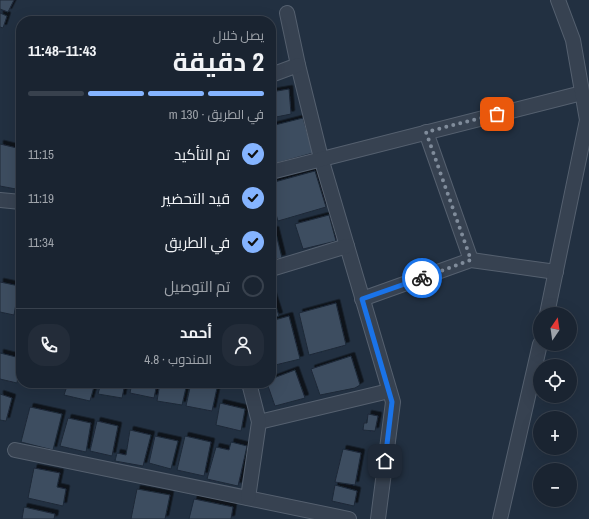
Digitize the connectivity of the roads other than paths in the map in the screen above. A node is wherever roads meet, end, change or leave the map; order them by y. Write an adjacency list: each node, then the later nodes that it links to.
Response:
1 (558, 0): 5 (street)
2 (287, 13): 3 (street)
3 (298, 65): 4 (street); 7 (street)
4 (276, 72)
5 (582, 93): 6 (street); 14 (street)
6 (426, 132): 7 (street); 12 (street)
7 (322, 158): 8 (street); 11 (street)
8 (276, 171)
9 (0, 200): 10 (street)
10 (16, 202)
11 (347, 246): 13 (street); 15 (street)
12 (471, 260): 14 (street); 15 (street)
13 (276, 267)
14 (556, 272): 16 (street)
15 (362, 299): 19 (street)
16 (548, 307)
17 (538, 351): 25 (street)
18 (250, 388): 20 (street)
19 (389, 391): 20 (street); 24 (street)
20 (259, 422): 22 (street)
21 (15, 450): 22 (street)
22 (248, 498): 23 (street)
23 (349, 519)
24 (378, 519)
25 (500, 519)

